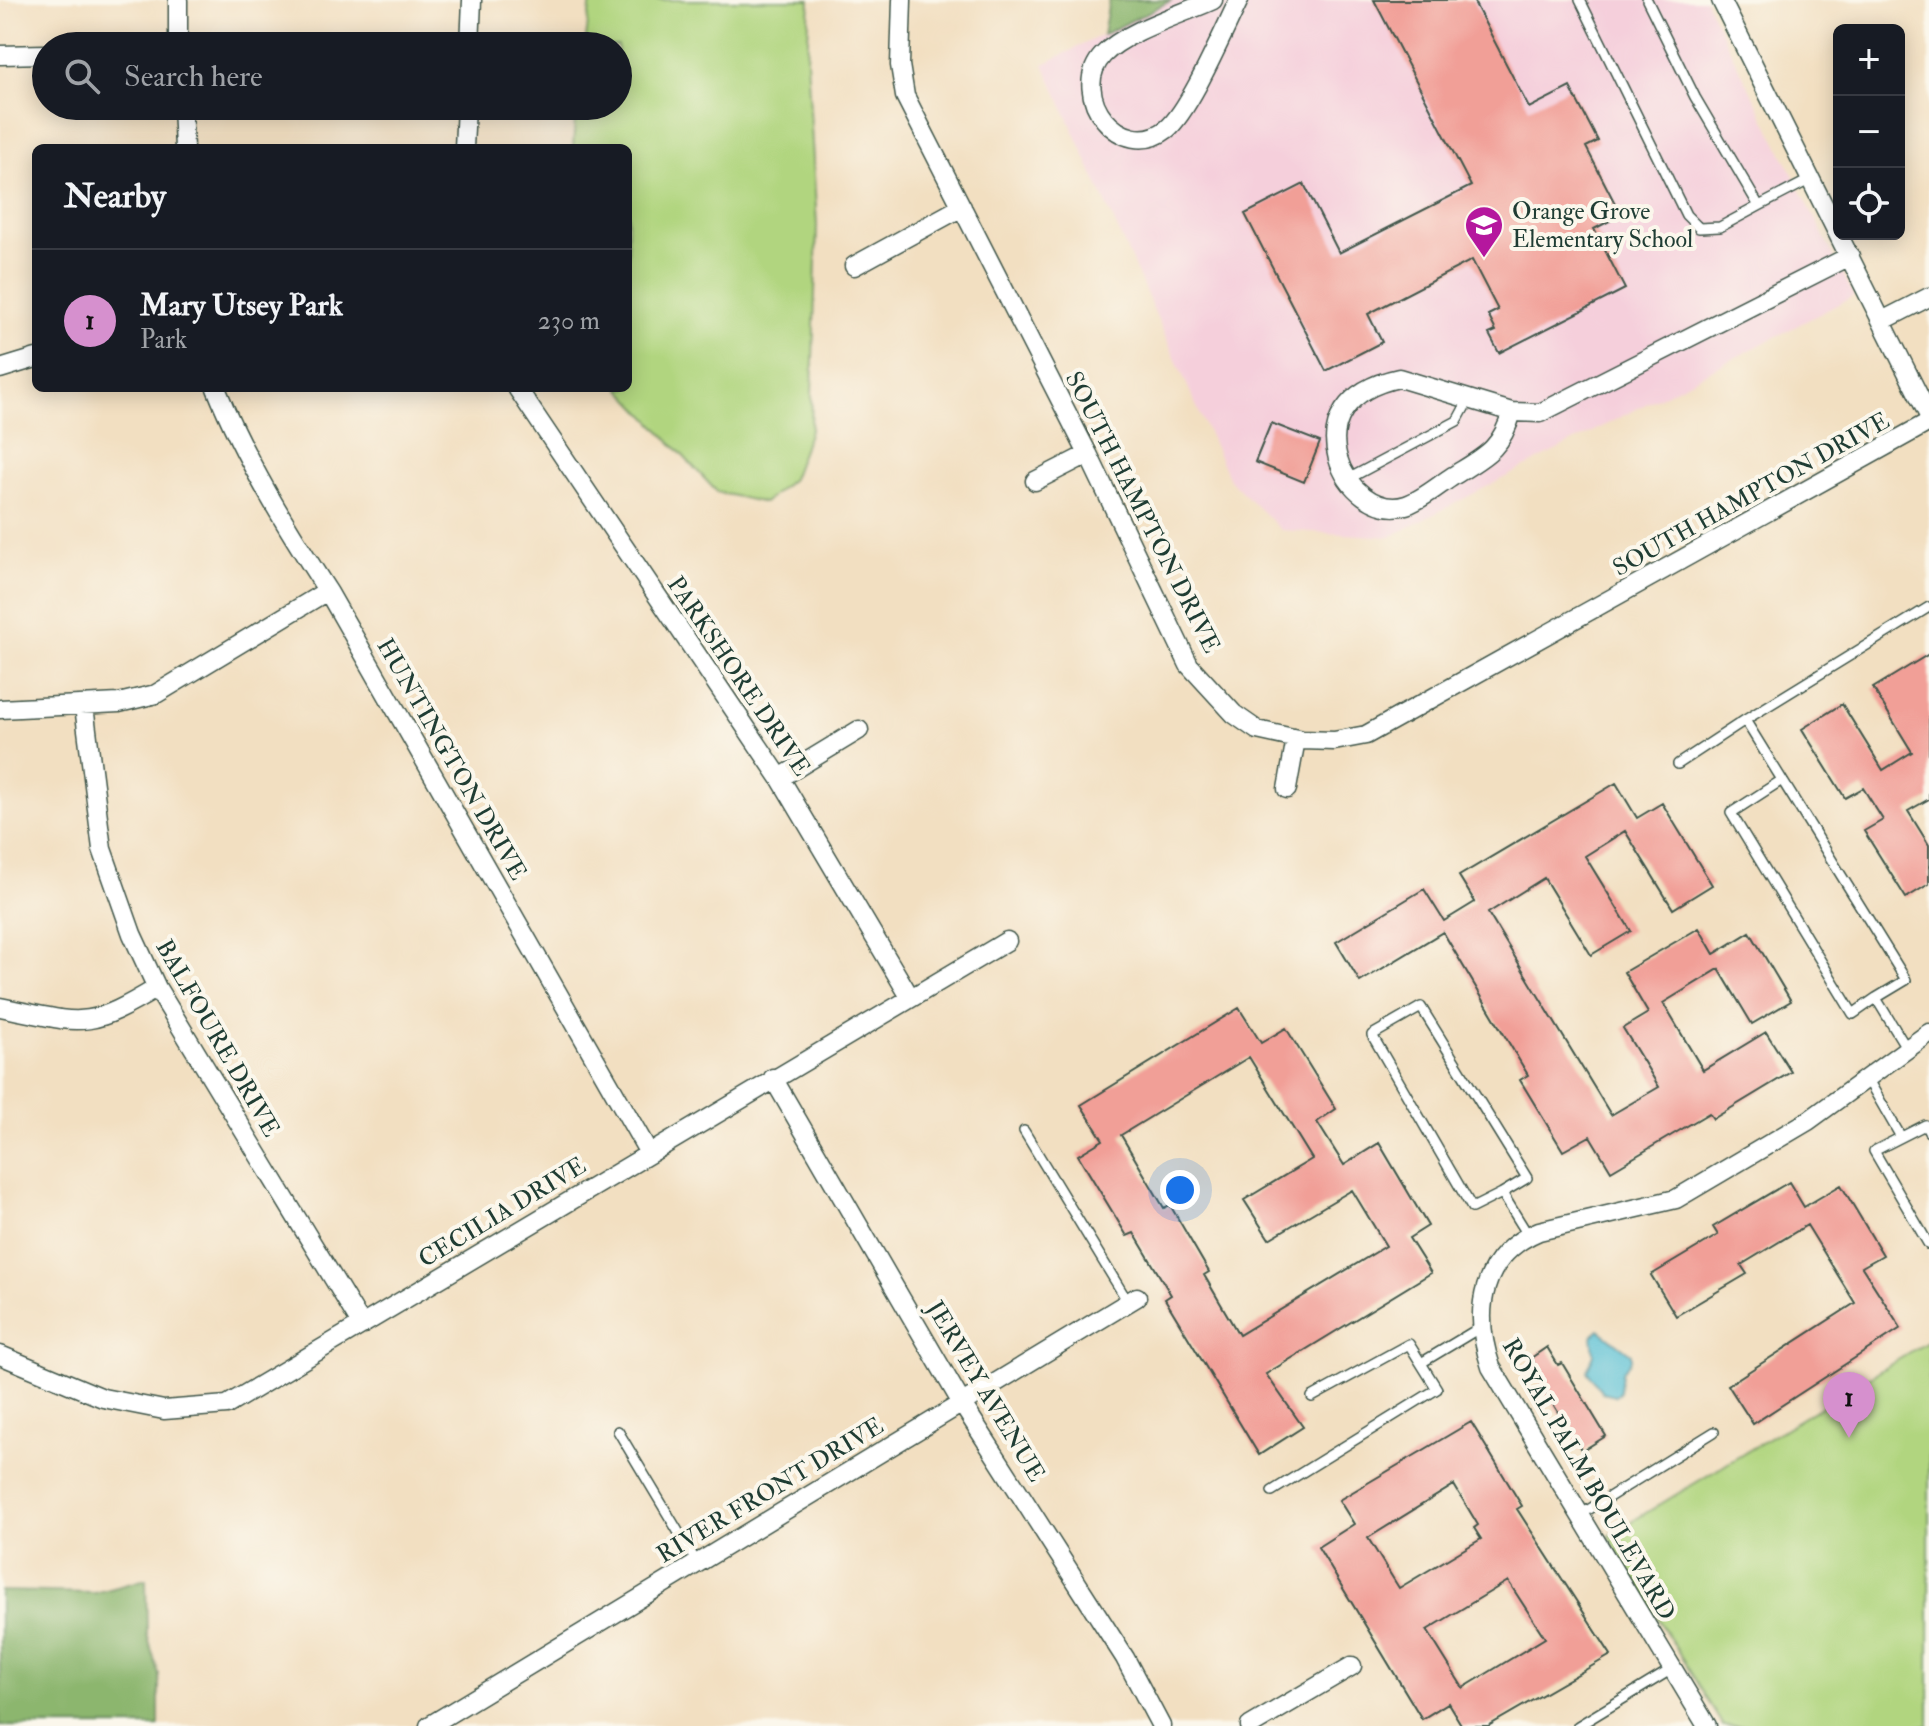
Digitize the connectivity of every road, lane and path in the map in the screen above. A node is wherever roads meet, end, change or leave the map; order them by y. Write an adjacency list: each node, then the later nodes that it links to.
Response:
1 (178, 0): 9 (street)
2 (472, 0): 10 (street)
3 (902, 0): 19 (street, SOUTH HAMPTON DRIVE)
4 (1213, 0): 5 (street)
5 (1239, 0)
6 (1580, 0): 18 (lane)
7 (1647, 0): 18 (lane)
8 (1721, 0): 17 (street)
9 (178, 32)
10 (471, 32)
11 (32, 54): 12 (street)
12 (0, 55)
13 (183, 120): 15 (street)
14 (465, 120): 16 (street)
15 (184, 144)
16 (464, 144)
17 (1811, 179): 18 (lane); 20 (street)
18 (1759, 206)
19 (962, 207): 21 (street); 32 (street, SOUTH HAMPTON DRIVE)
20 (1850, 256): 23 (street); 29 (street)
21 (854, 266)
22 (1929, 297): 23 (street)
23 (1882, 321): 30 (street)
24 (32, 359): 25 (street)
25 (0, 369)
26 (218, 392): 35 (street, HUNTINGTON DRIVE)
27 (520, 392): 43 (street, PARKSHORE DRIVE)
28 (1469, 399): 29 (street); 33 (lane); 33 (street)
29 (1512, 412): 33 (street)
30 (1929, 416)
31 (1929, 422): 41 (street, SOUTH HAMPTON DRIVE)
32 (1088, 454): 34 (street); 41 (street, SOUTH HAMPTON DRIVE)
33 (1348, 479)
34 (1035, 481)
35 (327, 591): 37 (street); 58 (street, HUNTINGTON DRIVE)
36 (1929, 607): 39 (lane)
37 (84, 706): 38 (street); 47 (street, BALFOURE DRIVE)
38 (0, 709)
39 (1745, 720): 42 (lane); 44 (lane)
40 (859, 730): 43 (street)
41 (1296, 739): 45 (street)
42 (1678, 764)
43 (780, 778): 48 (street, PARKSHORE DRIVE)
44 (1782, 780): 49 (lane); 49 (lane)
45 (1287, 789)
46 (1007, 941): 48 (street, CECILIA DRIVE)
47 (157, 988): 50 (street); 63 (street, BALFOURE DRIVE)
48 (910, 997): 53 (street, CECILIA DRIVE)
49 (1876, 998): 52 (lane)
50 (0, 1007)
51 (1929, 1033): 52 (street, ROYAL PALM BOULEVARD)
52 (1907, 1049): 54 (street, ROYAL PALM BOULEVARD)
53 (773, 1078): 58 (street, CECILIA DRIVE); 68 (street, JERVEY AVENUE)
54 (1867, 1078): 57 (lane); 60 (street, ROYAL PALM BOULEVARD)
55 (1024, 1131): 62 (lane)
56 (1929, 1132): 57 (lane)
57 (1901, 1137): 61 (lane)
58 (649, 1153): 63 (street, CECILIA DRIVE)
59 (1502, 1193): 59 (lane); 60 (lane)
60 (1528, 1235): 64 (street, ROYAL PALM BOULEVARD)
61 (1929, 1245)
62 (1133, 1300): 68 (street, RIVER FRONT DRIVE)
63 (361, 1324): 65 (street, CECILIA DRIVE)
64 (1481, 1327): 66 (lane); 72 (street, ROYAL PALM BOULEVARD)
65 (0, 1355)
66 (1421, 1363): 67 (lane); 71 (lane)
67 (1312, 1397)
68 (961, 1402): 73 (street, RIVER FRONT DRIVE); 77 (street, JERVEY AVENUE)
69 (618, 1431): 73 (lane)
70 (1714, 1432): 72 (lane)
71 (1272, 1491)
72 (1580, 1515): 75 (street, ROYAL PALM BOULEVARD)
73 (697, 1563): 76 (street, RIVER FRONT DRIVE)
74 (1352, 1666): 78 (street)
75 (1672, 1669): 79 (lane); 80 (street, ROYAL PALM BOULEVARD)
76 (429, 1726)
77 (1161, 1726)
78 (1250, 1726)
79 (1578, 1726)
80 (1707, 1726)

